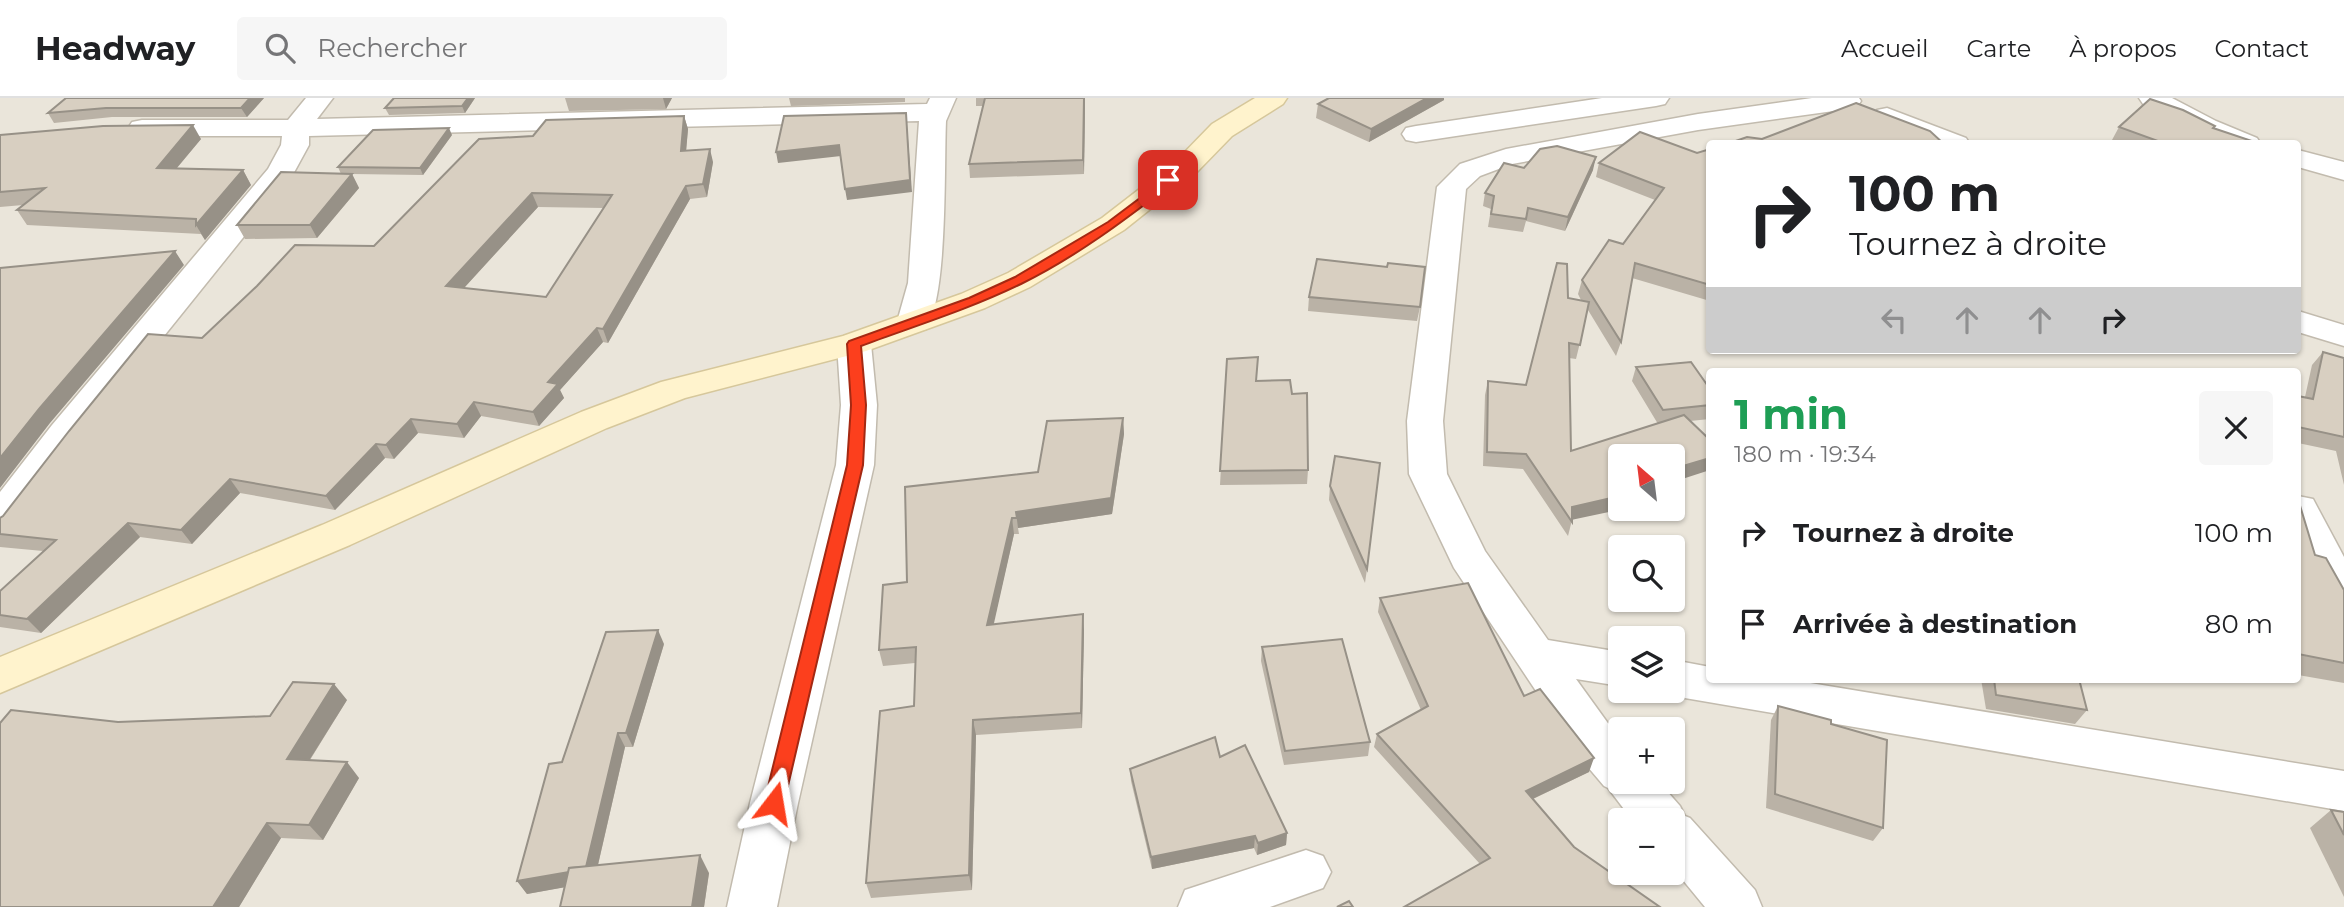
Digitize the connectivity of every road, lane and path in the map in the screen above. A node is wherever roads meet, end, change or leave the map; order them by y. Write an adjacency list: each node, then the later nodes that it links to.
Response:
1 (320, 98): 7 (street)
2 (1274, 98): 14 (street)
3 (1656, 98): 9 (street)
4 (2152, 98): 11 (street)
5 (1853, 99): 10 (street); 21 (street)
6 (939, 105): 7 (street); 14 (street)
7 (296, 128): 8 (street); 19 (street)
8 (117, 130)
9 (1416, 134)
10 (1946, 140)
11 (2237, 140)
12 (2301, 159): 13 (street)
13 (2344, 171)
14 (914, 322): 17 (street)
15 (2301, 322): 16 (street)
16 (2344, 336)
17 (854, 344): 23 (street); 31 (street)
18 (2301, 513): 20 (street)
19 (0, 519)
20 (2344, 595)
21 (1535, 655): 22 (street); 25 (street)
22 (1608, 667)
23 (0, 676)
24 (1685, 680): 26 (street)
25 (1608, 758)
26 (2344, 791)
27 (1639, 794): 28 (street)
28 (1652, 808)
29 (1685, 847): 33 (street)
30 (1306, 872): 32 (street)
31 (752, 907)
32 (1203, 907)
33 (1737, 907)

